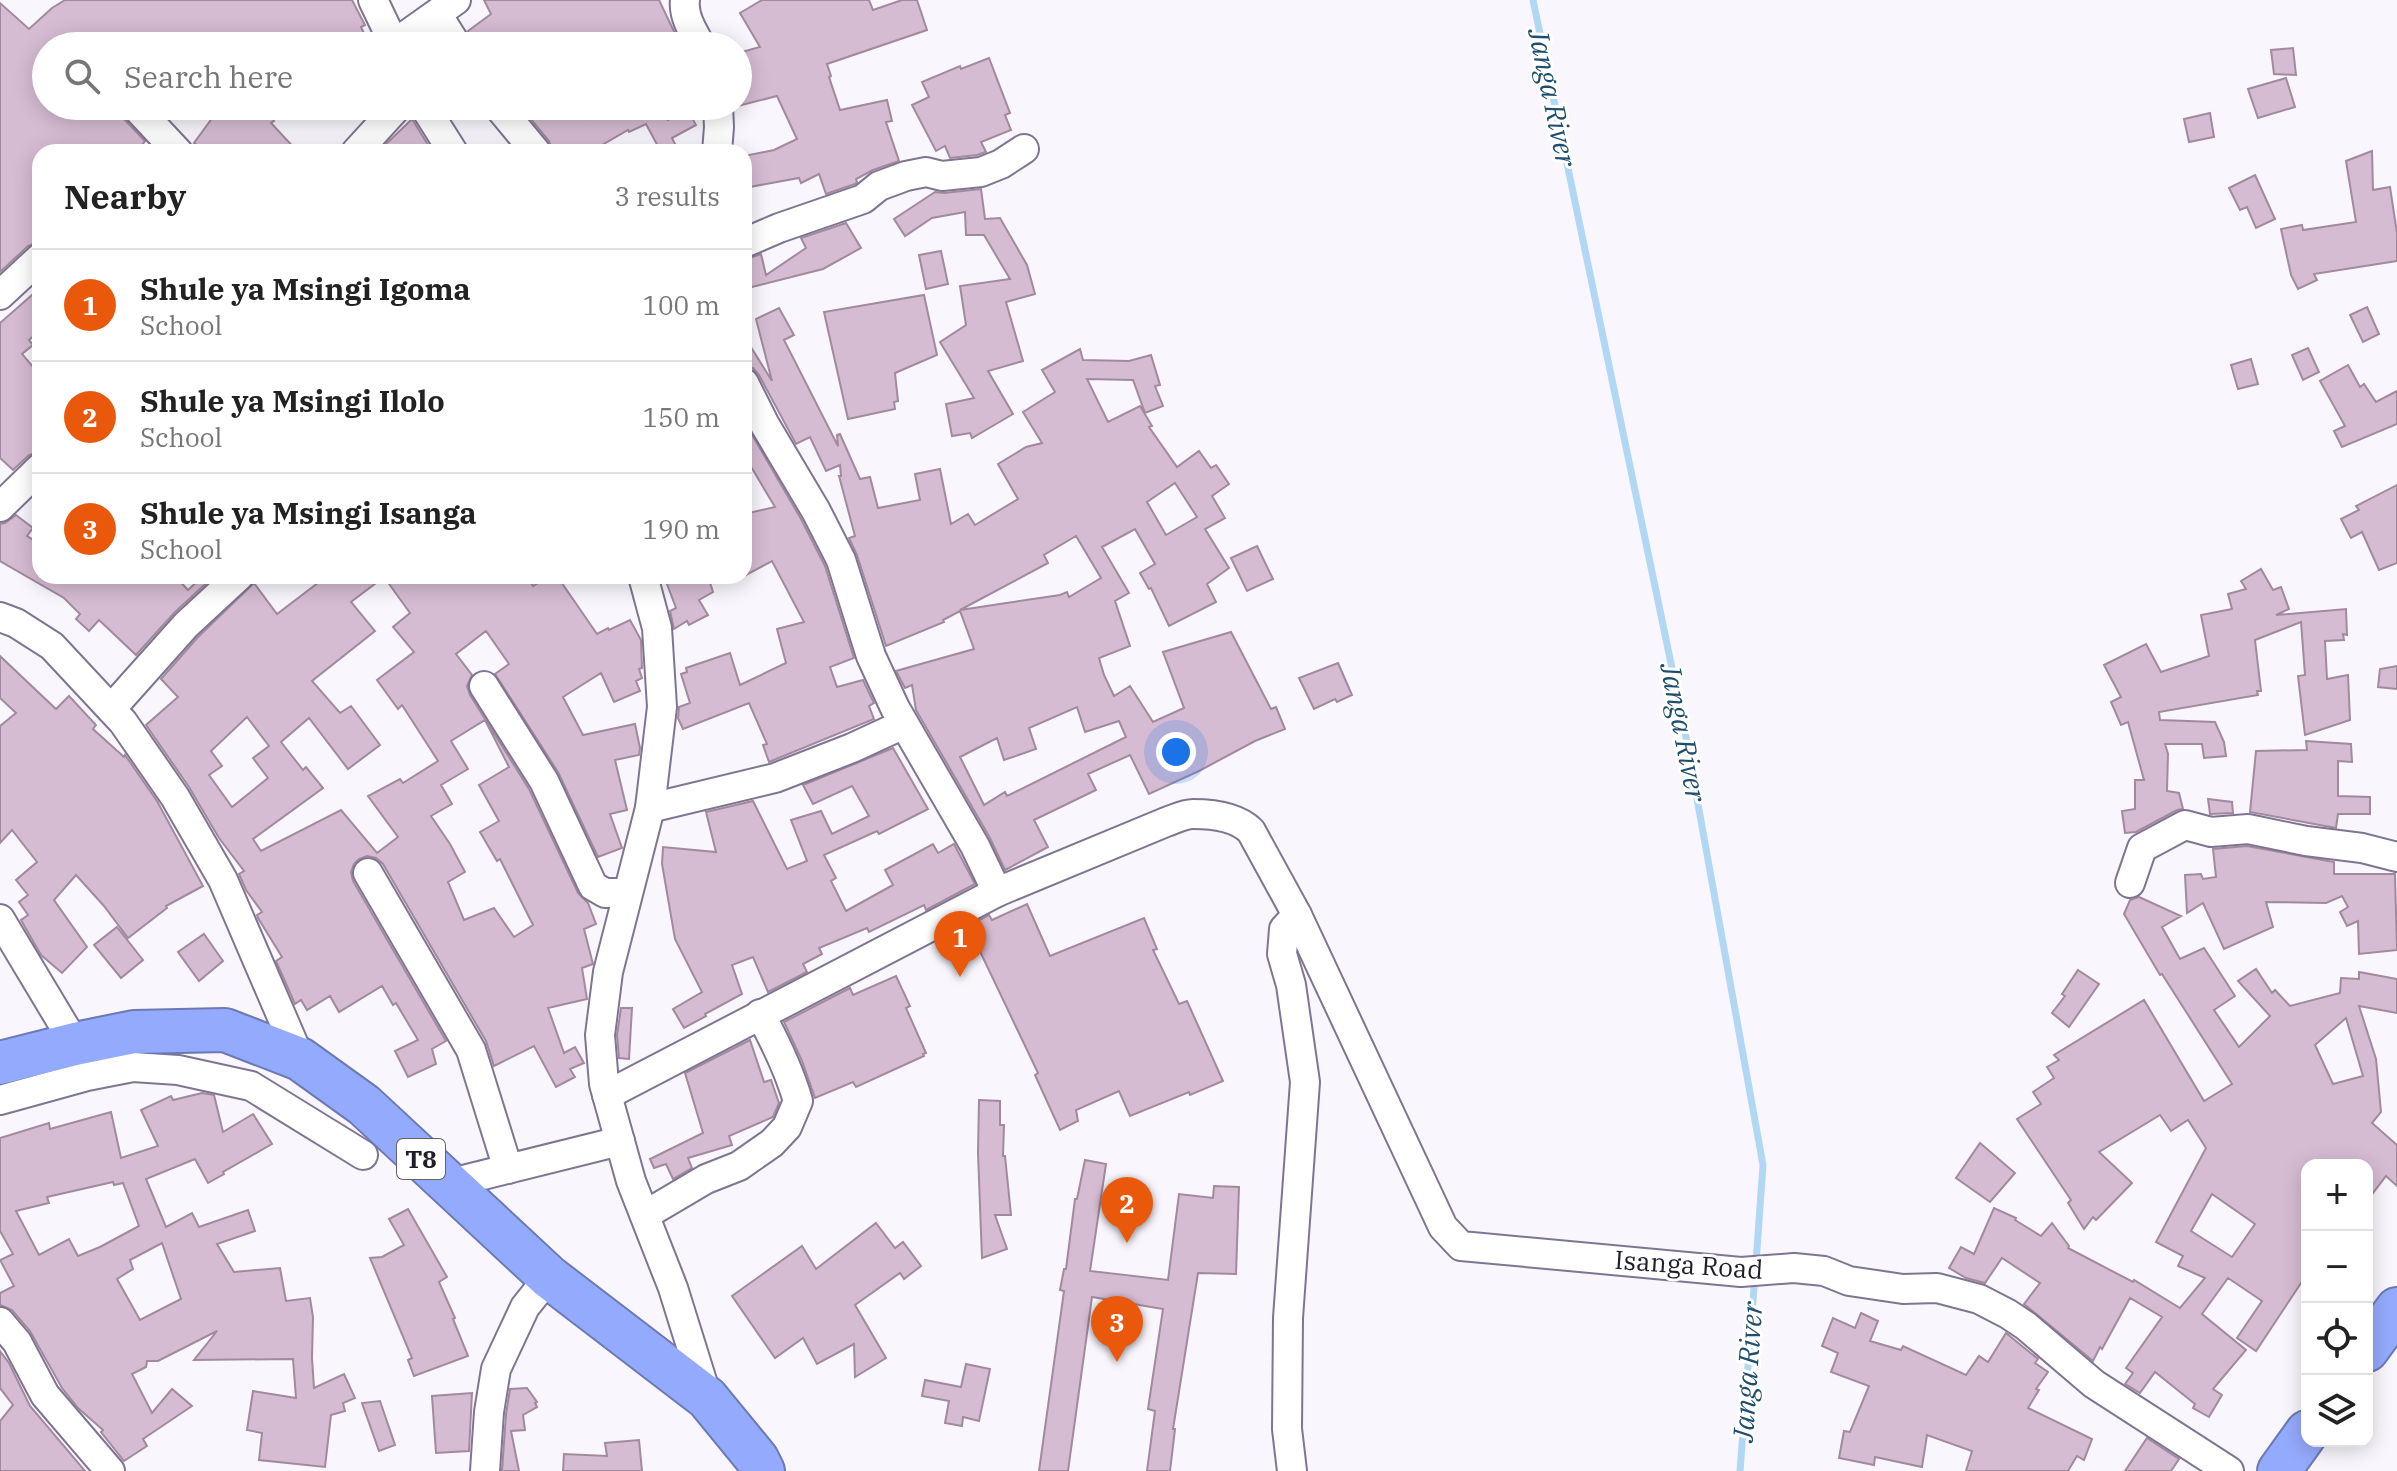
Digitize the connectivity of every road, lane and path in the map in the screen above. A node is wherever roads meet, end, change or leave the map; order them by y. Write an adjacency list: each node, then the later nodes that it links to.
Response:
1 (373, 0): 4 (street)
2 (685, 0): 7 (street)
3 (447, 7): 5 (street); 6 (street)
4 (388, 32)
5 (412, 32)
6 (453, 32)
7 (694, 32)
8 (145, 120): 13 (street)
9 (385, 120): 14 (street)
10 (433, 120): 15 (street)
11 (510, 120): 16 (street)
12 (719, 120): 17 (street)
13 (163, 144)
14 (363, 144)
15 (448, 144)
16 (529, 144)
17 (718, 144)
18 (1024, 149): 19 (street)
19 (752, 240)
20 (32, 265): 21 (street)
21 (0, 295)
22 (752, 399): 30 (street)
23 (32, 476): 24 (street)
24 (0, 507)
25 (230, 584): 29 (street)
26 (645, 584): 31 (street)
27 (0, 617): 29 (street)
28 (484, 686): 36 (street)
29 (111, 709): 41 (street)
30 (904, 724): 31 (street); 35 (street)
31 (650, 808): 36 (street)
32 (2397, 857): 34 (street)
33 (368, 873): 47 (street)
34 (2130, 883)
35 (997, 892): 37 (street, Isanga Road); 39 (street, Isanga Road)
36 (627, 893): 43 (street)
37 (1297, 915): 59 (street); 60 (street, Isanga Road)
38 (0, 919): 40 (street)
39 (760, 1014): 43 (street, Isanga Road); 49 (street)
40 (75, 1044): 41 (highway, T8); 42 (highway, T8)
41 (300, 1059): 48 (highway, T8)
42 (0, 1063)
43 (607, 1095): 45 (street)
44 (0, 1100): 46 (street)
45 (620, 1141): 47 (street); 49 (street)
46 (363, 1155)
47 (508, 1169): 48 (street)
48 (447, 1184): 50 (highway, T8)
49 (645, 1215): 54 (street)
50 (549, 1277): 54 (highway, T8); 57 (street)
51 (2397, 1309): 53 (highway)
52 (0, 1322): 56 (street)
53 (2373, 1342)
54 (707, 1398): 58 (highway, T8)
55 (2301, 1440): 61 (highway)
56 (110, 1471)
57 (485, 1471)
58 (763, 1471)
59 (1292, 1471)
60 (2229, 1471)
61 (2279, 1471)

